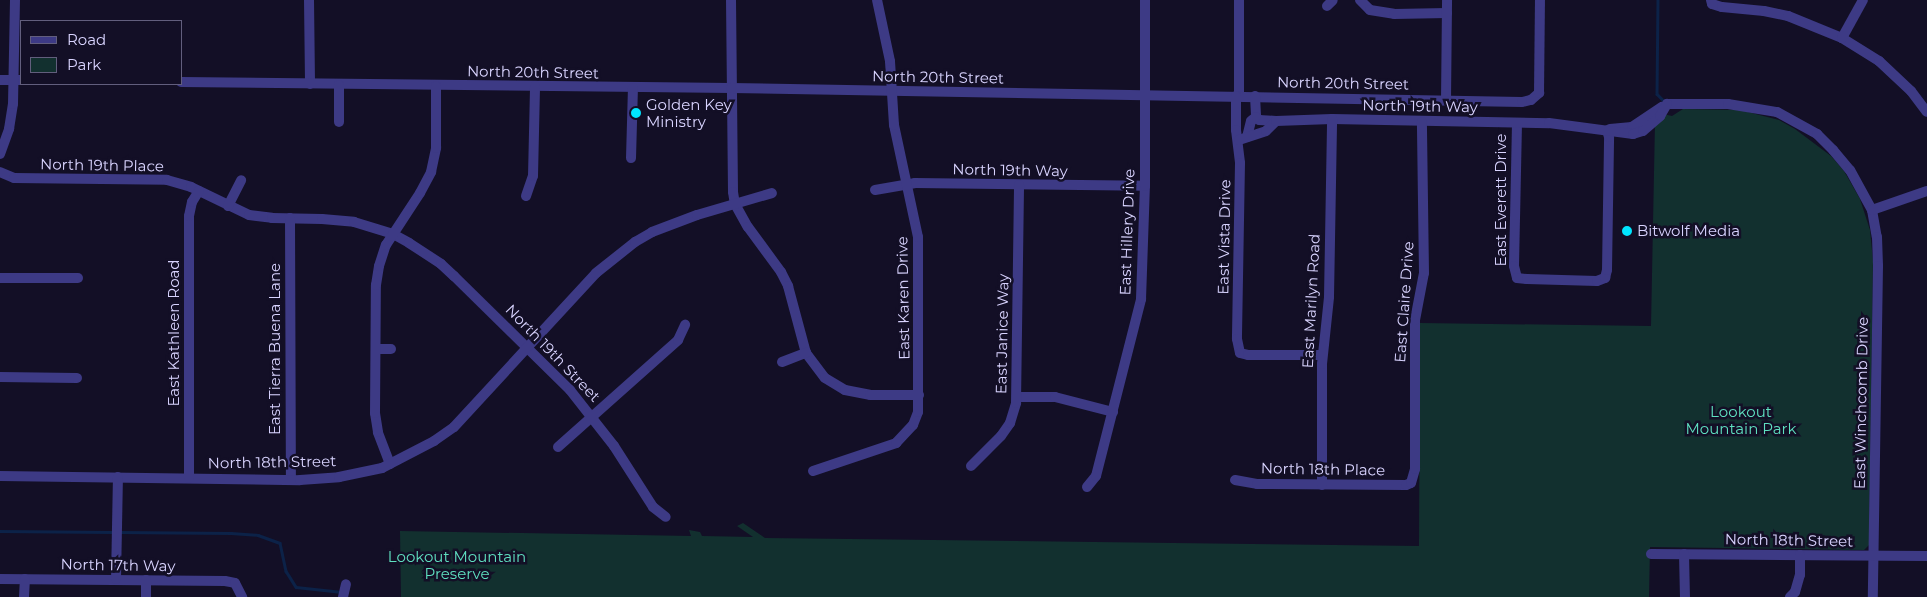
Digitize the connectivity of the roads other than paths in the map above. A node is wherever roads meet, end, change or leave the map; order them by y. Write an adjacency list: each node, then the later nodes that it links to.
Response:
1 (15, 0): 15 (street)
2 (309, 0): 17 (street)
3 (731, 0): 22 (street)
4 (877, 0): 23 (street, East Karen Drive)
5 (1145, 0): 24 (street, East Hillery Drive)
6 (1239, 0): 25 (street, East Vista Drive)
7 (1360, 0): 12 (street)
8 (1447, 0): 12 (street)
9 (1540, 0): 27 (street, North 20th Street)
10 (1863, 0): 13 (street)
11 (1712, 2): 13 (street)
12 (1447, 13): 27 (street)
13 (1842, 38): 28 (street)
14 (0, 80): 15 (street)
15 (18, 80): 38 (street)
16 (182, 82): 17 (street, North 20th Street)
17 (310, 84): 18 (street, North 20th Street)
18 (338, 84): 19 (street, North 20th Street); 32 (street)
19 (436, 86): 20 (street, North 20th Street); 54 (street)
20 (535, 86): 21 (street, North 20th Street); 49 (street)
21 (632, 88): 22 (street, North 20th Street); 39 (street)
22 (731, 88): 23 (street, North 20th Street); 50 (street)
23 (892, 91): 24 (street, North 20th Street); 42 (street, East Karen Drive)
24 (1145, 96): 25 (street, North 20th Street); 44 (street, East Hillery Drive)
25 (1238, 96): 26 (street, North 20th Street); 33 (street, East Vista Drive)
26 (1255, 96): 27 (street, North 20th Street); 30 (street, East Vista Drive)
27 (1446, 100)
28 (1927, 112)
29 (1332, 119): 31 (street, North 19th Way); 34 (street, North 19th Way); 62 (street, East Marilyn Road)
30 (1253, 121): 31 (street); 33 (street); 37 (street, East Vista Drive)
31 (1276, 121): 37 (street)
32 (339, 122)
33 (1236, 122): 37 (street, East Vista Drive)
34 (1422, 122): 35 (street, North 19th Way); 79 (street, East Claire Drive)
35 (1517, 123): 36 (street, North 19th Way); 36 (street, East Everett Drive)
36 (1607, 130): 52 (street, North 19th Way)
37 (1243, 139): 62 (street, East Vista Drive)
38 (0, 154)
39 (631, 158)
40 (0, 172): 46 (street, North 19th Place)
41 (241, 180): 51 (street)
42 (906, 184): 43 (street, North 19th Way); 45 (street, North 19th Way); 66 (street, East Karen Drive)
43 (1019, 185): 44 (street, North 19th Way); 67 (street, East Janice Way)
44 (1145, 186): 68 (street, East Hillery Drive)
45 (875, 190)
46 (199, 191): 51 (street, North 19th Place); 76 (street, East Kathleen Road)
47 (1927, 191): 52 (street)
48 (772, 193): 50 (street)
49 (526, 196)
50 (735, 204): 58 (street); 61 (street)
51 (228, 206): 53 (street, North 19th Place)
52 (1872, 210): 86 (street, East Winchcomb Drive)
53 (290, 218): 54 (street, North 19th Place); 77 (street, East Tierra Buena Lane)
54 (392, 234): 58 (street, North 19th Street); 59 (street)
55 (0, 278): 56 (street)
56 (78, 278)
57 (684, 326): 69 (street)
58 (528, 348): 69 (street, North 19th Street); 71 (street, North 18th Street)
59 (376, 349): 60 (street); 71 (street)
60 (391, 349)
61 (806, 353): 63 (street); 66 (street)
62 (1322, 355): 80 (street, East Marilyn Road)
63 (782, 362)
64 (0, 377): 65 (street)
65 (76, 378)
66 (919, 395): 73 (street, East Karen Drive)
67 (1017, 396): 68 (street); 72 (street, East Janice Way)
68 (1113, 412): 81 (street, East Hillery Drive)
69 (593, 417): 70 (street); 82 (street, North 19th Street)
70 (558, 447)
71 (390, 464): 77 (street, North 18th Street)
72 (970, 466)
73 (813, 470)
74 (0, 476): 75 (street, North 18th Street)
75 (118, 477): 76 (street, North 18th Street); 90 (street)
76 (189, 478): 77 (street, North 18th Street)
77 (291, 480)
78 (1235, 480): 80 (street, North 18th Place)
79 (1411, 483): 80 (street, North 18th Place)
80 (1322, 485)
81 (1087, 487)
82 (666, 517)
83 (1651, 554): 84 (street, North 18th Street)
84 (1684, 554): 85 (street, North 18th Street); 97 (street)
85 (1800, 554): 86 (street, North 18th Street); 98 (street)
86 (1873, 556): 87 (street, North 18th Street); 99 (street, East Winchcomb Drive)
87 (1927, 556)
88 (0, 579): 89 (street, North 17th Way)
89 (25, 579): 90 (street, North 17th Way); 93 (street)
90 (116, 579): 91 (street, North 17th Way)
91 (146, 580): 94 (street); 95 (street, North 17th Way)
92 (346, 584): 96 (street)
93 (24, 597)
94 (146, 597)
95 (242, 597)
96 (343, 597)
97 (1685, 597)
98 (1790, 597)
99 (1873, 597)

